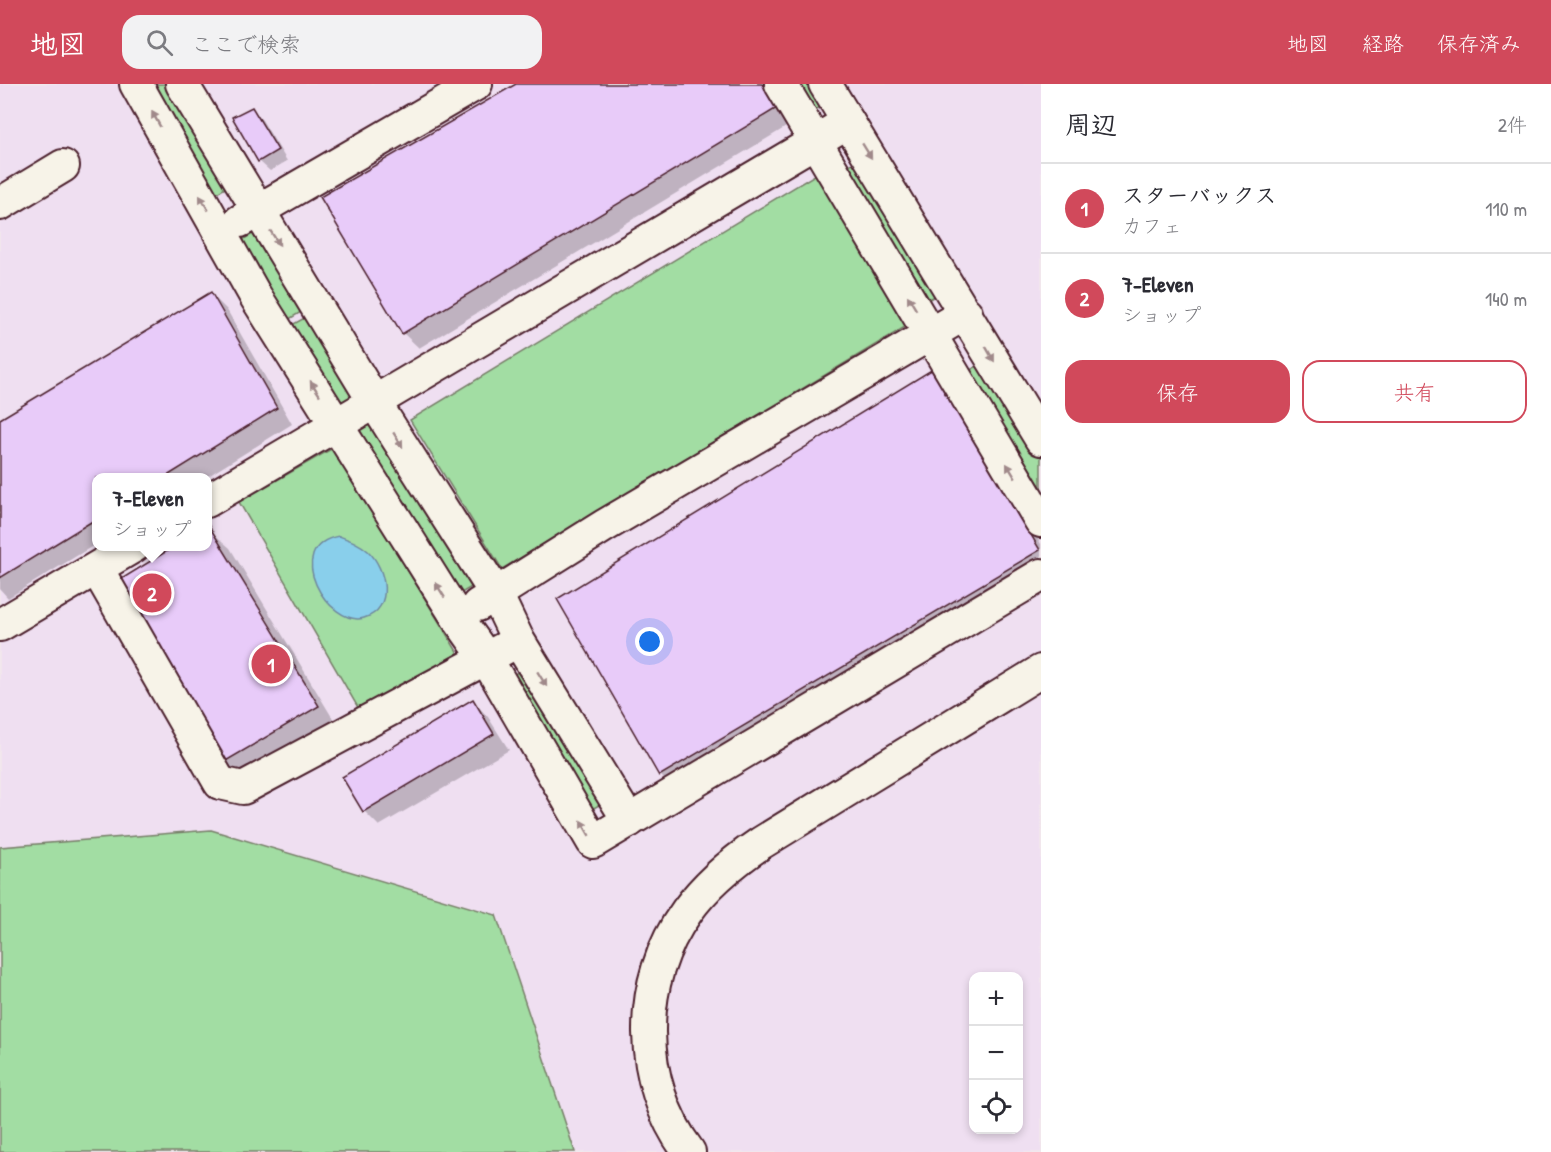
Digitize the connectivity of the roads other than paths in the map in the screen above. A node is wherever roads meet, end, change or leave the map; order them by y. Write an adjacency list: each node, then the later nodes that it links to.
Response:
1 (136, 84): 11 (lane, one-way to 1)
2 (182, 84): 10 (lane)
3 (476, 84): 10 (lane)
4 (781, 84): 7 (lane)
5 (825, 84): 6 (lane)
6 (848, 122): 7 (lane); 12 (lane, one-way to 12)
7 (816, 142): 13 (lane, one-way to 7); 14 (lane)
8 (63, 166): 9 (lane)
9 (0, 204)
10 (257, 210): 11 (lane); 14 (lane, one-way to 14)
11 (221, 233): 15 (lane, one-way to 11)
12 (966, 313): 13 (lane); 16 (lane, one-way to 16)
13 (930, 334): 18 (lane, one-way to 13); 22 (lane)
14 (375, 403): 15 (lane); 22 (lane, one-way to 22)
15 (338, 425): 17 (lane); 23 (lane, one-way to 15)
16 (1041, 439)
17 (212, 498)
18 (1041, 521)
19 (126, 551): 20 (lane)
20 (97, 569): 24 (lane); 26 (lane)
21 (1041, 575): 28 (lane)
22 (496, 594): 23 (lane); 25 (lane)
23 (457, 617): 26 (lane)
24 (0, 625)
25 (518, 640): 26 (lane); 28 (lane, one-way to 28)
26 (486, 658): 28 (lane, one-way to 26)
27 (1041, 671): 29 (lane)
28 (629, 821)
29 (689, 1152)

